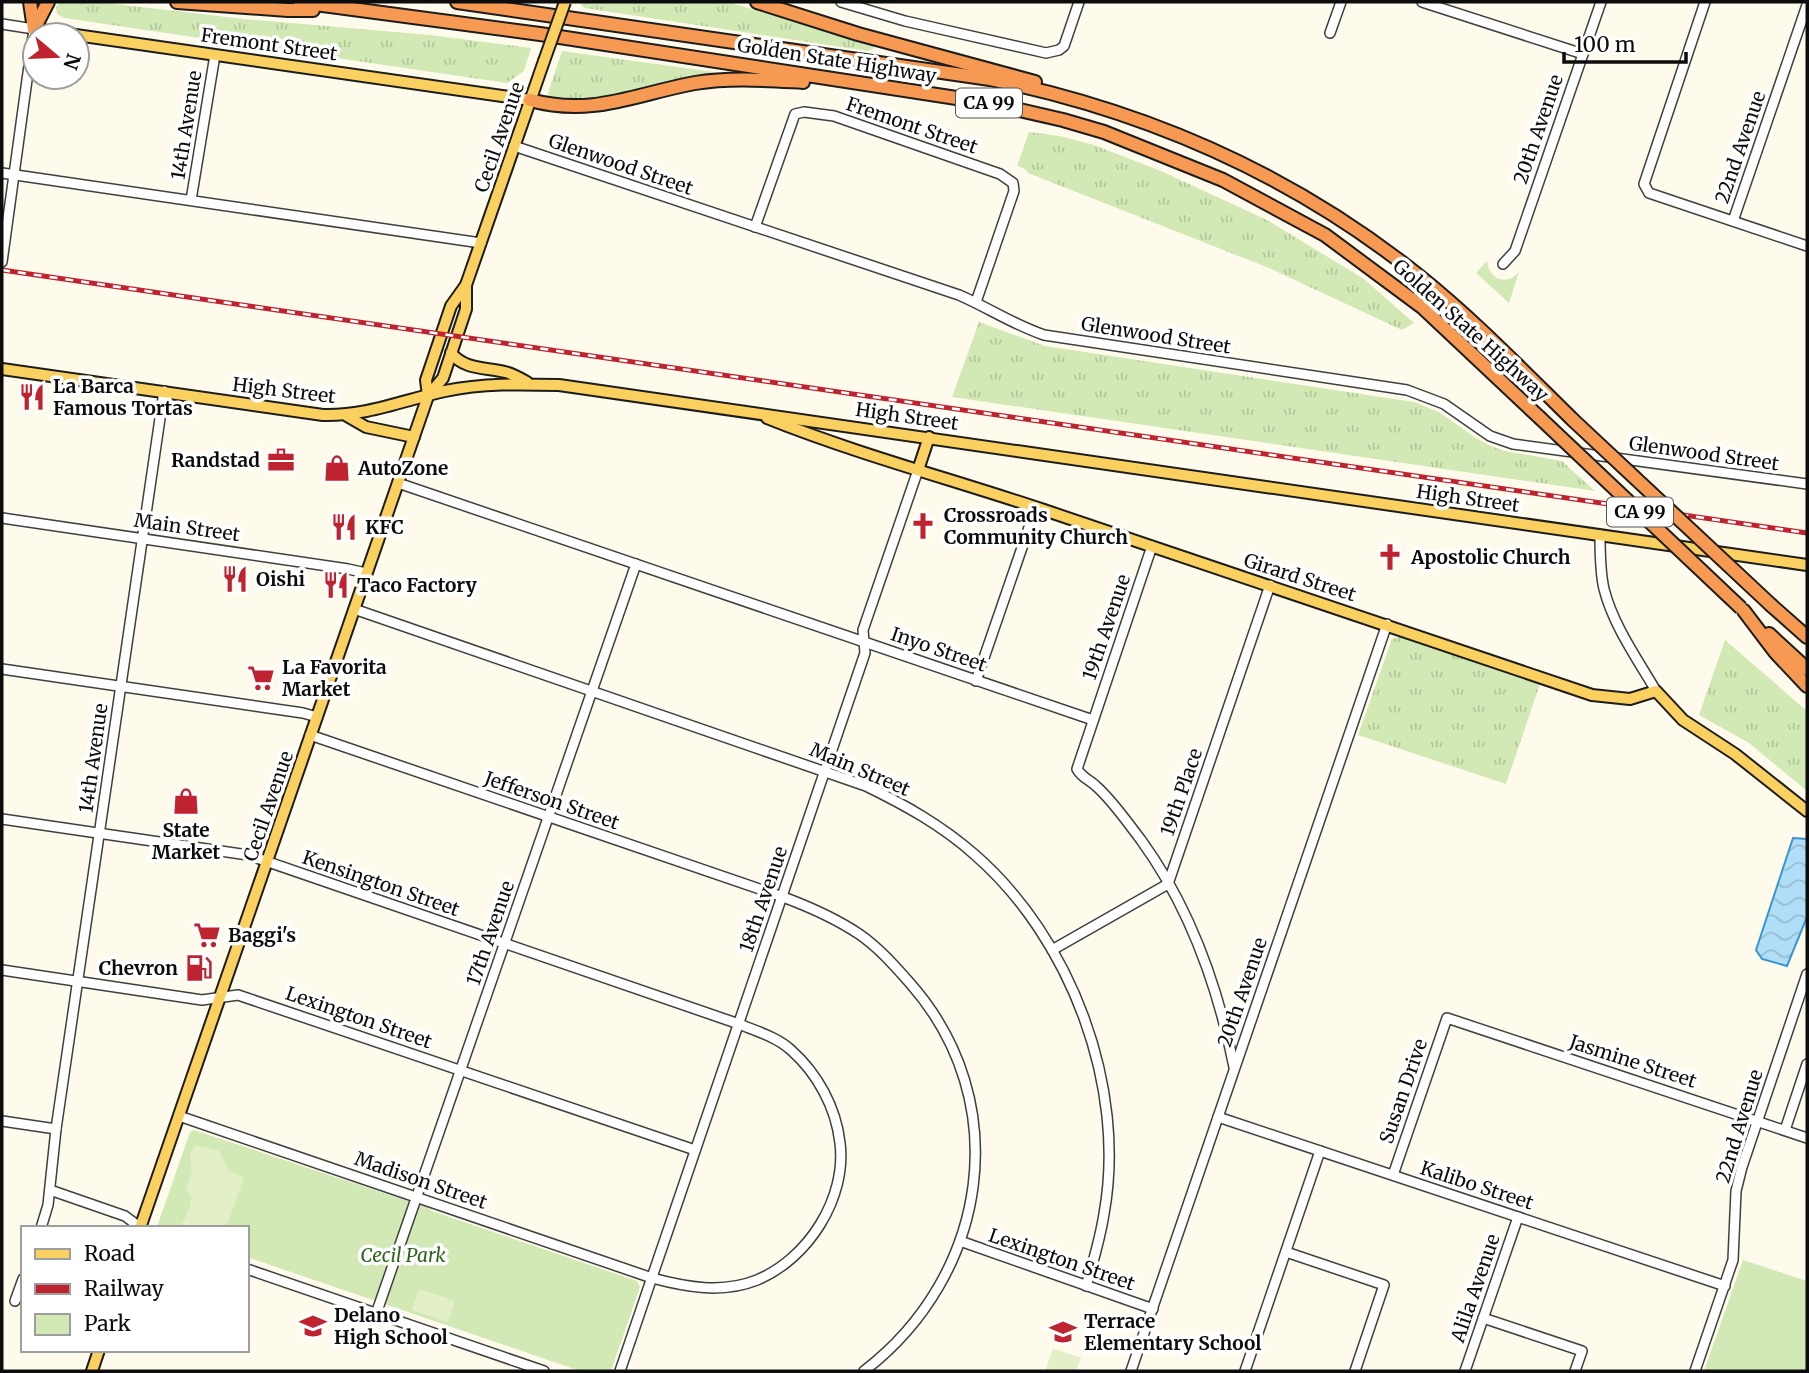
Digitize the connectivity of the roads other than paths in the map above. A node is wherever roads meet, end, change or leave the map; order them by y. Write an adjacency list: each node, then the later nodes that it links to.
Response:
1 (30, 2): 16 (highway)
2 (48, 2): 17 (highway)
3 (177, 2): 15 (highway)
4 (300, 2): 15 (highway, Golden State Highway / CA 99)
5 (464, 2): 27 (highway, Golden State Highway / CA 99)
6 (565, 2): 26 (main road, Cecil Avenue, bridge)
7 (757, 2): 27 (highway)
8 (841, 2): 9 (street)
9 (1079, 2)
10 (1341, 2): 20 (street)
11 (1422, 2): 22 (street)
12 (1601, 2): 22 (street, 20th Avenue)
13 (1705, 2): 32 (street)
14 (1807, 5): 32 (street, 22nd Avenue)
15 (352, 9): 24 (highway, Golden State Highway / CA 99)
16 (32, 21)
17 (38, 21)
18 (2, 24): 19 (street, Fremont Street)
19 (21, 27)
20 (1330, 33)
21 (91, 37): 23 (main road, Fremont Street)
22 (1583, 54): 37 (street, 20th Avenue)
23 (215, 55): 26 (main road, Fremont Street); 31 (street, 14th Avenue)
24 (879, 86): 26 (highway); 62 (highway, Golden State Highway / CA 99, bridge)
25 (26, 91): 30 (street)
26 (530, 100): 28 (main road, Cecil Avenue)
27 (1094, 105): 64 (highway, Golden State Highway / CA 99, bridge)
28 (514, 146): 33 (street, Glenwood Street); 34 (main road, Cecil Avenue)
29 (2, 173): 30 (street)
30 (14, 175): 31 (street); 36 (street)
31 (191, 200): 34 (street)
32 (1733, 220): 35 (street)
33 (755, 227): 39 (street, Glenwood Street); 39 (street, Fremont Street)
34 (481, 243): 38 (main road, Cecil Avenue)
35 (1807, 246)
36 (2, 262)
37 (1503, 264)
38 (466, 285): 40 (main road, Cecil Avenue); 44 (main road, Cecil Avenue)
39 (976, 302): 51 (street, Glenwood Street)
40 (451, 353): 42 (main road); 44 (main road, Cecil Avenue)
41 (2, 369): 43 (main road, High Street)
42 (533, 384): 44 (main road, High Street); 45 (main road, High Street)
43 (164, 391): 46 (main road, High Street); 55 (street, 14th Avenue)
44 (428, 396): 46 (main road, High Street); 47 (main road, Cecil Avenue)
45 (751, 412): 48 (main road, High Street); 49 (main road, Girard Street)
46 (347, 416): 47 (main road)
47 (414, 437): 50 (main road, Cecil Avenue)
48 (929, 437): 49 (main road, 18th Avenue); 54 (main road, High Street)
49 (918, 470): 52 (main road, Girard Street); 65 (street, 18th Avenue)
50 (398, 483): 57 (street, Inyo Street); 59 (main road, Cecil Avenue)
51 (1807, 484)
52 (1036, 507): 56 (main road, Girard Street); 68 (street)
53 (2, 518): 55 (street, Main Street)
54 (1600, 535): 58 (main road, High Street); 71 (street)
55 (143, 539): 59 (street, Main Street); 70 (street, 14th Avenue)
56 (1152, 546): 60 (main road, Girard Street); 74 (street, 19th Avenue)
57 (636, 564): 65 (street, Inyo Street); 72 (street, 17th Avenue)
58 (1807, 565)
59 (366, 573): 61 (main road, Cecil Avenue)
60 (1270, 585): 63 (main road, Girard Street); 82 (street, 19th Place)
61 (354, 609): 72 (street, Main Street); 73 (main road, Cecil Avenue)
62 (1743, 610): 67 (highway, Golden State Highway / CA 99); 69 (highway)
63 (1387, 624): 71 (main road, Girard Street); 93 (street, 20th Avenue)
64 (1807, 637)
65 (864, 642): 68 (street, Inyo Street); 76 (street, 18th Avenue)
66 (2, 669): 70 (street)
67 (1807, 669)
68 (976, 681): 74 (street, Inyo Street)
69 (1807, 685)
70 (121, 686): 73 (street); 80 (street, 14th Avenue)
71 (1656, 691): 77 (main road)
72 (591, 692): 76 (street, Main Street); 78 (street, 17th Avenue)
73 (317, 717): 75 (main road, Cecil Avenue)
74 (1093, 720): 82 (street)
75 (310, 735): 78 (street, Jefferson Street); 81 (main road, Cecil Avenue)
76 (826, 771): 83 (street, 18th Avenue); 85 (street, Main Street)
77 (1807, 811)
78 (549, 817): 83 (street, Jefferson Street); 84 (street, 17th Avenue)
79 (2, 820): 80 (street, Kensington Street)
80 (100, 833): 81 (street, Kensington Street); 88 (street, 14th Avenue)
81 (267, 862): 84 (street, Kensington Street); 89 (main road, Cecil Avenue)
82 (1168, 884): 85 (street); 93 (street)
83 (783, 897): 91 (street, 18th Avenue); 111 (street, Jefferson Street)
84 (505, 944): 91 (street, Kensington Street); 94 (street, 17th Avenue)
85 (1052, 950): 116 (street, Main Street)
86 (2, 970): 88 (street, Lexington Street)
87 (1807, 974): 98 (street, 22nd Avenue)
88 (78, 981): 89 (street, Lexington Street); 99 (street, 14th Avenue)
89 (220, 997): 94 (street, Lexington Street); 95 (main road, Cecil Avenue)
90 (1447, 1018): 98 (street, Jasmine Street); 104 (street, Susan Drive)
91 (739, 1024): 102 (street, 18th Avenue); 114 (street, Madison Street)
92 (1807, 1063): 100 (street)
93 (1234, 1068): 96 (street, 20th Avenue)
94 (461, 1070): 102 (street, Lexington Street); 106 (street, 17th Avenue)
95 (179, 1116): 106 (street, Madison Street); 110 (main road, Cecil Avenue)
96 (1218, 1117): 103 (street, Kalibo Street); 119 (street, 20th Avenue)
97 (2, 1121): 99 (street)
98 (1757, 1121): 100 (street, Jasmine Street); 117 (street, 22nd Avenue)
99 (56, 1129): 105 (street, 14th Avenue)
100 (1785, 1130): 101 (street, Jasmine Street)
101 (1807, 1138)
102 (695, 1150): 114 (street, 18th Avenue)
103 (1320, 1151): 104 (street, Kalibo Street); 112 (street)
104 (1393, 1175): 107 (street, Kalibo Street)
105 (50, 1190): 108 (street); 109 (street)
106 (417, 1197): 114 (street, Madison Street); 120 (street, 17th Avenue)
107 (1518, 1217): 117 (street, Kalibo Street); 121 (street, Alila Avenue)
108 (42, 1226)
109 (138, 1226)
110 (141, 1226)
111 (960, 1241): 116 (street, Lexington Street); 126 (street, Jefferson Street)
112 (1286, 1252): 128 (street); 129 (street)
113 (248, 1269): 120 (street)
114 (652, 1278): 125 (street, 18th Avenue)
115 (21, 1284): 118 (street)
116 (1086, 1286): 119 (street, Lexington Street)
117 (1725, 1286): 132 (street, 22nd Avenue)
118 (15, 1301)
119 (1153, 1309): 127 (street, 20th Avenue)
120 (376, 1314): 124 (street)
121 (1483, 1318): 130 (street, Alila Avenue); 131 (street)
122 (98, 1352): 123 (main road)
123 (92, 1371)
124 (544, 1371)
125 (620, 1371)
126 (864, 1371)
127 (1131, 1371)
128 (1245, 1371)
129 (1355, 1371)
130 (1465, 1371)
131 (1575, 1371)
132 (1695, 1371)

